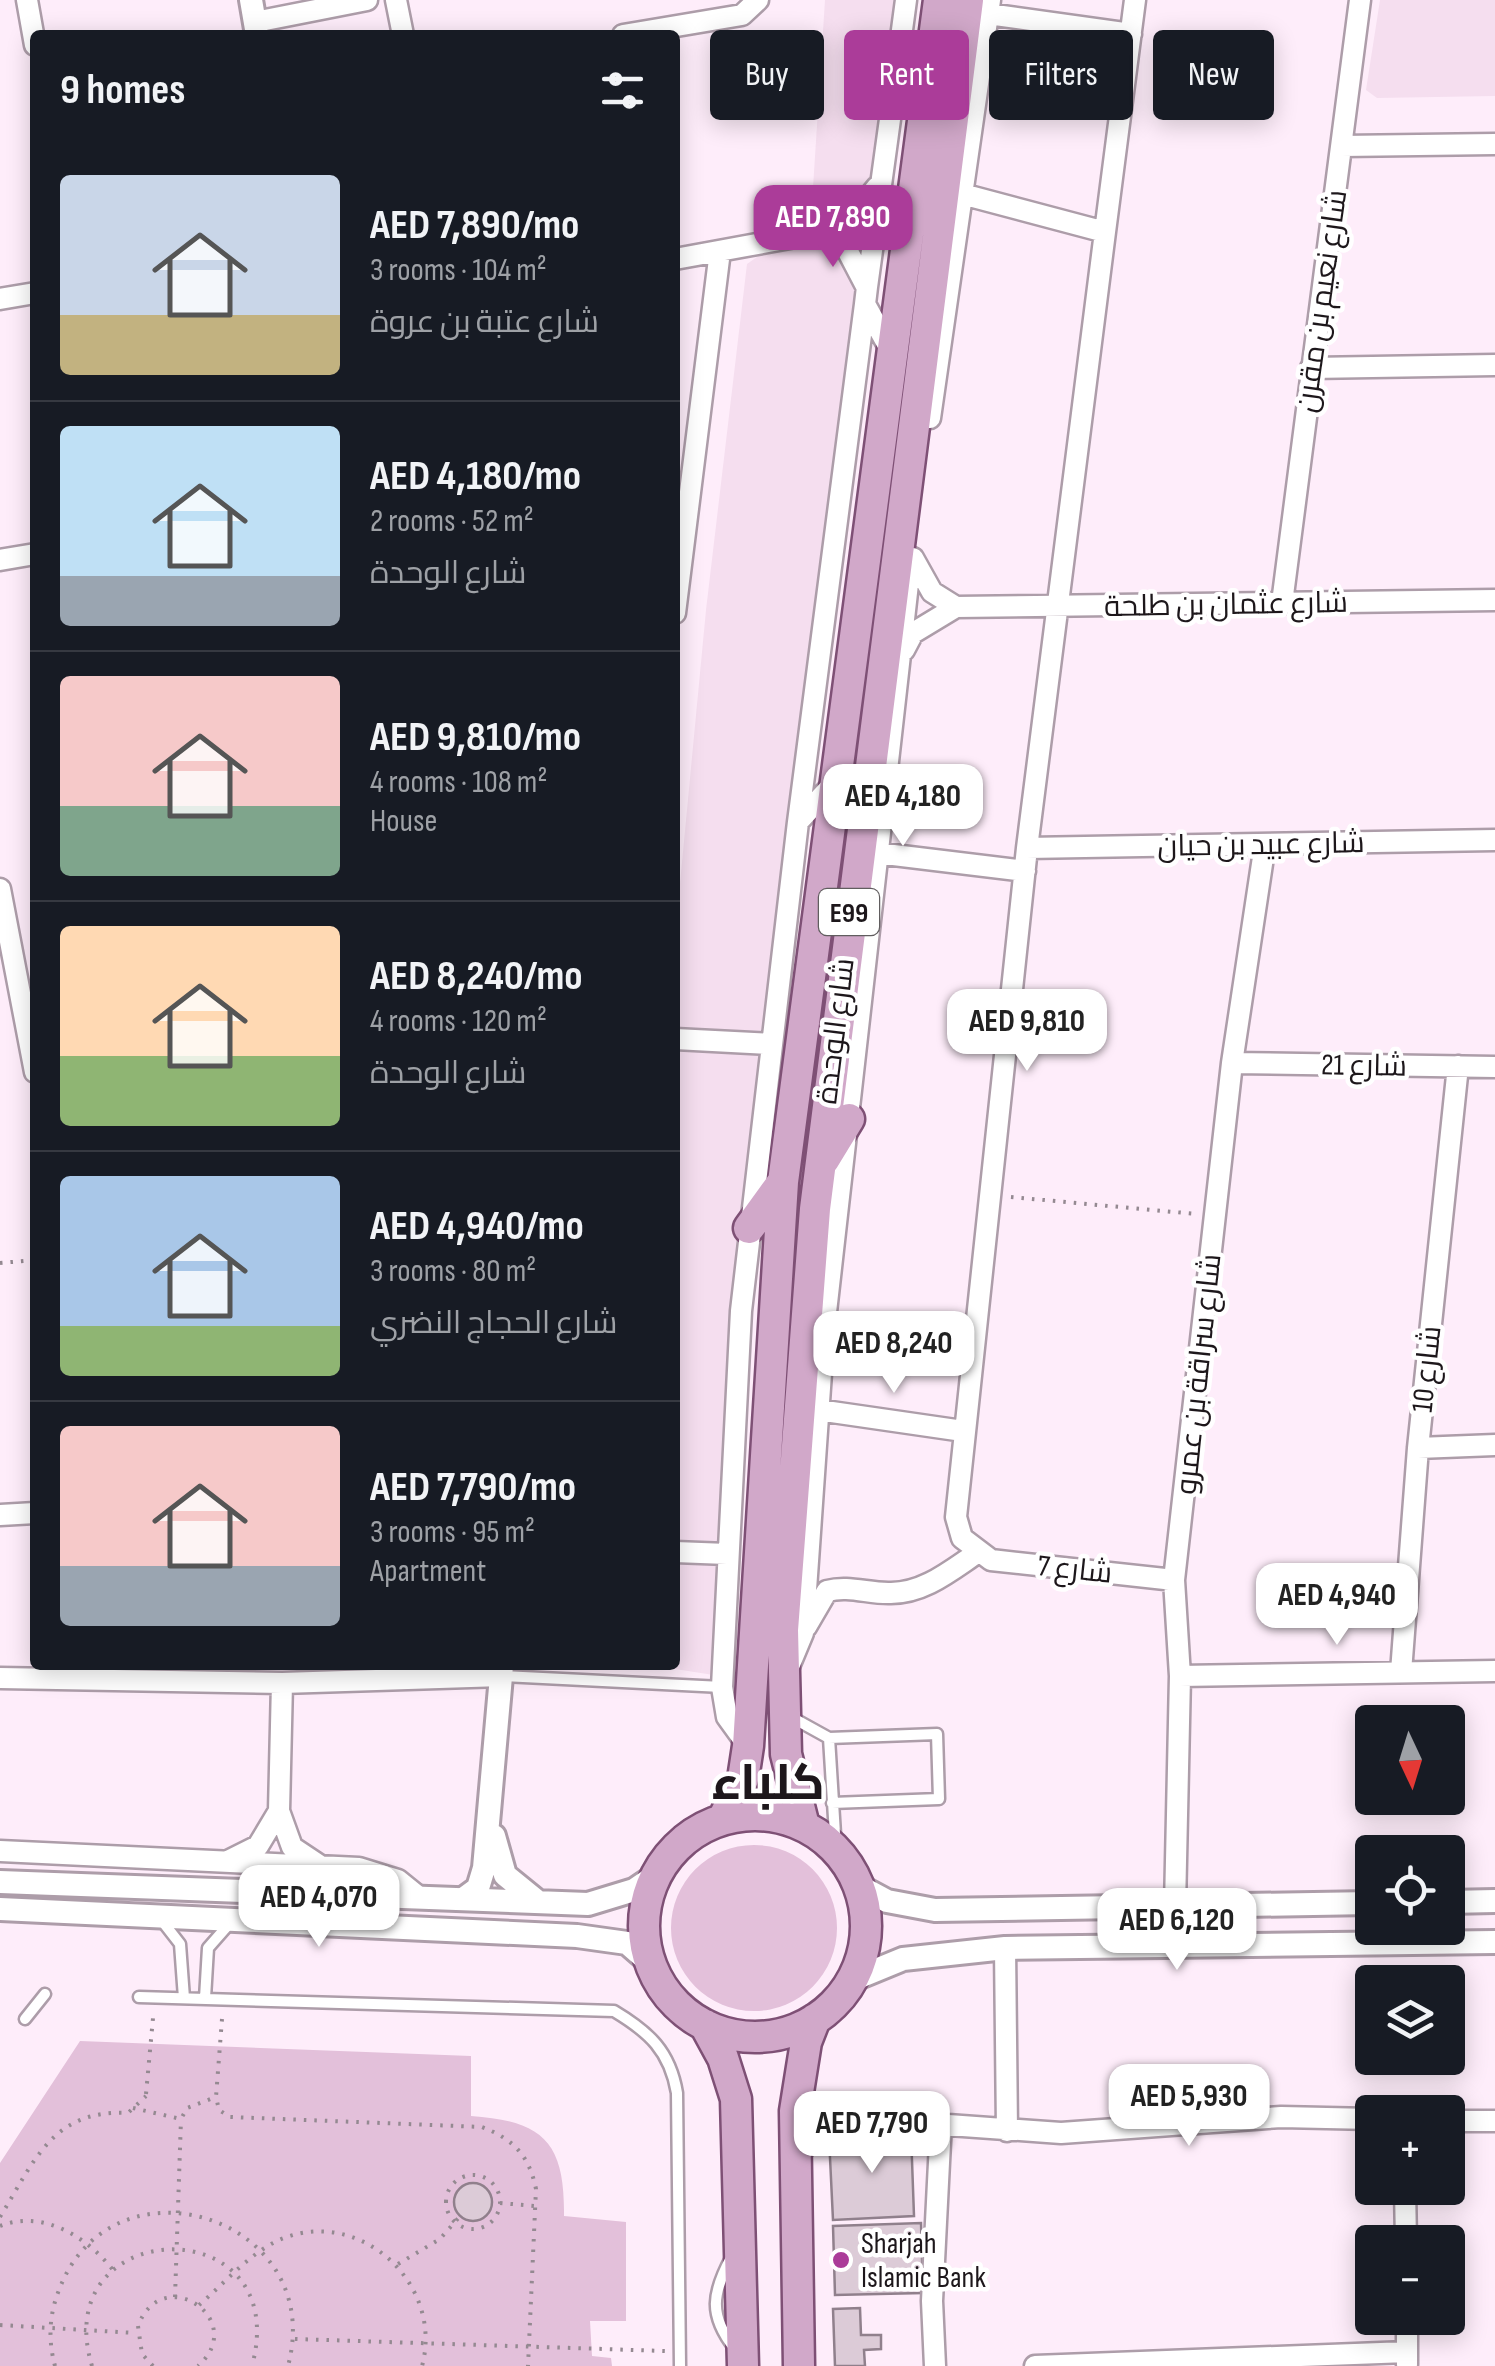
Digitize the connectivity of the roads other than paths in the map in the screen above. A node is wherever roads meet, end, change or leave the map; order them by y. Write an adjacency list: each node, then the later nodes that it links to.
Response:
1 (27, 0): 11 (street)
2 (367, 0): 10 (street)
3 (396, 0): 12 (street)
4 (758, 0): 13 (street)
5 (906, 0): 14 (street)
6 (939, 0): 15 (main road, شارع الوحدة / E99)
7 (1135, 0): 17 (street)
8 (1360, 0): 22 (street, شارع نعيم بن مقرن)
9 (982, 5): 16 (street); 24 (street); 35 (main road, شارع الوحدة / E99)
10 (254, 19)
11 (32, 30)
12 (403, 30)
13 (654, 30)
14 (902, 30)
15 (936, 30)
16 (1110, 30)
17 (1131, 30)
18 (890, 120): 23 (street)
19 (924, 120): 32 (main road, شارع الوحدة / E99)
20 (1120, 120): 26 (street)
21 (1495, 144): 22 (street)
22 (1342, 146): 34 (street, شارع نعيم بن مقرن)
23 (882, 179): 25 (street); 30 (street)
24 (962, 194): 26 (street); 35 (street)
25 (822, 232): 27 (street); 30 (street)
26 (1105, 232): 43 (street)
27 (720, 251): 28 (street); 36 (street)
28 (680, 258)
29 (30, 294): 31 (street)
30 (866, 296): 32 (street); 47 (street)
31 (0, 299)
32 (891, 352): 46 (main road, شارع الوحدة / E99)
33 (1495, 365): 34 (street)
34 (1311, 368): 42 (street, شارع نعيم بن مقرن)
35 (924, 396): 38 (street); 62 (main road, شارع الوحدة / E99)
36 (684, 504): 37 (street)
37 (680, 552)
38 (912, 552): 44 (street); 45 (street)
39 (30, 555): 40 (street)
40 (0, 560)
41 (1495, 600): 42 (street, شارع عثمان بن طلحة)
42 (1282, 603): 43 (street, شارع عثمان بن طلحة)
43 (1058, 606): 44 (street, شارع عثمان بن طلحة); 50 (street)
44 (956, 608): 45 (street, شارع عثمان بن طلحة)
45 (903, 652): 51 (street)
46 (835, 782): 47 (street); 63 (main road, شارع الوحدة / E99)
47 (798, 822): 56 (street)
48 (1495, 840): 49 (street, شارع عبيد بن حيان)
49 (1266, 844): 50 (street, شارع عبيد بن حيان); 58 (street, شارع سراقة بن عمرو)
50 (1026, 848): 52 (street)
51 (877, 853): 52 (street); 61 (street)
52 (1025, 870): 66 (street)
53 (0, 890): 54 (street)
54 (6, 951): 57 (street)
55 (680, 1039): 56 (street)
56 (771, 1044): 64 (street)
57 (30, 1051)
58 (1232, 1062): 59 (street, شارع 21); 74 (street, شارع سراقة بن عمرو)
59 (1458, 1066): 60 (street, شارع 21); 68 (street, شارع 10)
60 (1495, 1067)
61 (849, 1118): 62 (main road); 65 (street)
62 (820, 1167): 83 (main road, شارع الوحدة / E99)
63 (783, 1182): 64 (main road); 85 (main road, شارع الوحدة / E99)
64 (749, 1228): 73 (street)
65 (818, 1410): 66 (street); 75 (street)
66 (963, 1431): 72 (street)
67 (1495, 1445): 68 (street)
68 (1418, 1448): 78 (street, شارع 10)
69 (30, 1513): 70 (street)
70 (0, 1515)
71 (680, 1552): 73 (street)
72 (977, 1553): 74 (street, شارع 7); 75 (street)
73 (727, 1554): 82 (street)
74 (1174, 1580): 79 (street, شارع سراقة بن عمرو)
75 (803, 1633): 83 (street)
76 (502, 1670): 81 (street); 82 (lane); 89 (street)
77 (1495, 1671): 78 (street)
78 (1400, 1672): 79 (street)
79 (1180, 1676): 104 (street, شارع سراقة بن عمرو)
80 (0, 1678): 81 (street)
81 (282, 1682): 87 (street)
82 (722, 1688): 85 (street)
83 (782, 1698): 84 (lane); 90 (main road, شارع الوحدة / E99)
84 (830, 1738): 86 (lane); 86 (lane)
85 (748, 1746): 88 (main road, شارع الوحدة / E99)
86 (832, 1803): 91 (lane)
87 (280, 1811): 93 (street); 94 (street)
88 (723, 1819): 90 (main road); 95 (main road)
89 (490, 1823): 99 (street); 101 (street)
90 (804, 1826): 91 (main road)
91 (836, 1850): 97 (main road)
92 (0, 1852): 93 (street)
93 (226, 1862): 94 (street)
94 (321, 1866): 98 (street)
95 (656, 1876): 101 (street); 110 (main road)
96 (0, 1882): 98 (street)
97 (859, 1886): 104 (street); 111 (main road)
98 (419, 1898): 99 (street)
99 (462, 1899): 101 (street)
100 (1495, 1901): 102 (street)
101 (539, 1902)
102 (1465, 1902)
103 (1355, 1904): 104 (street)
104 (1175, 1908)
105 (0, 1909): 106 (street)
106 (158, 1916): 107 (street); 114 (lane)
107 (232, 1920): 110 (street); 115 (lane)
108 (1495, 1942): 109 (street)
109 (1005, 1948): 111 (street); 123 (street)
110 (650, 1963): 118 (main road)
111 (852, 1980): 117 (main road)
112 (45, 1994): 116 (lane)
113 (140, 1996): 114 (lane)
114 (184, 1998): 115 (lane)
115 (205, 1998): 127 (lane)
116 (25, 2018)
117 (815, 2019): 118 (main road); 124 (main road)
118 (705, 2025): 126 (main road)
119 (1355, 2120): 123 (street)
120 (1465, 2121): 121 (street)
121 (1495, 2121)
122 (940, 2123): 123 (street); 124 (street); 129 (street)
123 (1007, 2132)
124 (797, 2156): 128 (main road)
125 (1407, 2359): 130 (street)
126 (742, 2362)
127 (680, 2366)
128 (799, 2366)
129 (935, 2366)
130 (1035, 2366)

